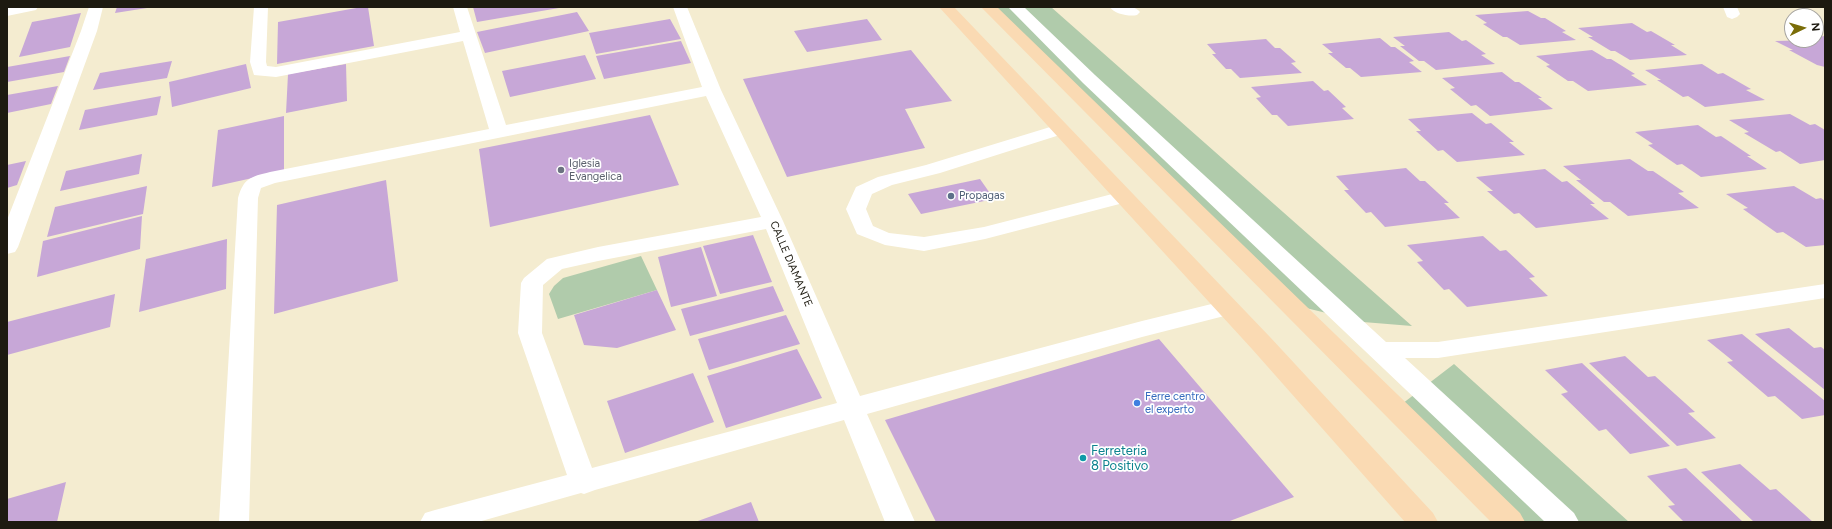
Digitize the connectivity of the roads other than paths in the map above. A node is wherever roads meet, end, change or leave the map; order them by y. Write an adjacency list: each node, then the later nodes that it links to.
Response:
1 (31, 7): 10 (street)
2 (96, 7): 18 (street)
3 (260, 7): 12 (street)
4 (460, 7): 12 (street)
5 (680, 7): 13 (street, CALLE DIAMANTE)
6 (946, 7): 14 (main road)
7 (988, 7): 28 (main road)
8 (1015, 7): 21 (street)
9 (1117, 7): 11 (street)
10 (7, 11)
11 (1132, 12)
12 (469, 35): 15 (street)
13 (712, 90): 15 (street); 17 (street, CALLE DIAMANTE)
14 (1060, 129): 16 (main road); 16 (street)
15 (499, 132): 24 (street)
16 (1124, 197): 20 (main road)
17 (773, 221): 22 (street, CALLE DIAMANTE); 23 (street)
18 (7, 247)
19 (1825, 291): 21 (street)
20 (1228, 308): 22 (street); 27 (main road)
21 (1380, 350): 29 (street)
22 (853, 409): 23 (street); 26 (street, CALLE DIAMANTE)
23 (584, 483): 25 (street)
24 (234, 522)
25 (435, 522)
26 (900, 522)
27 (1422, 522)
28 (1510, 522)
29 (1564, 522)

